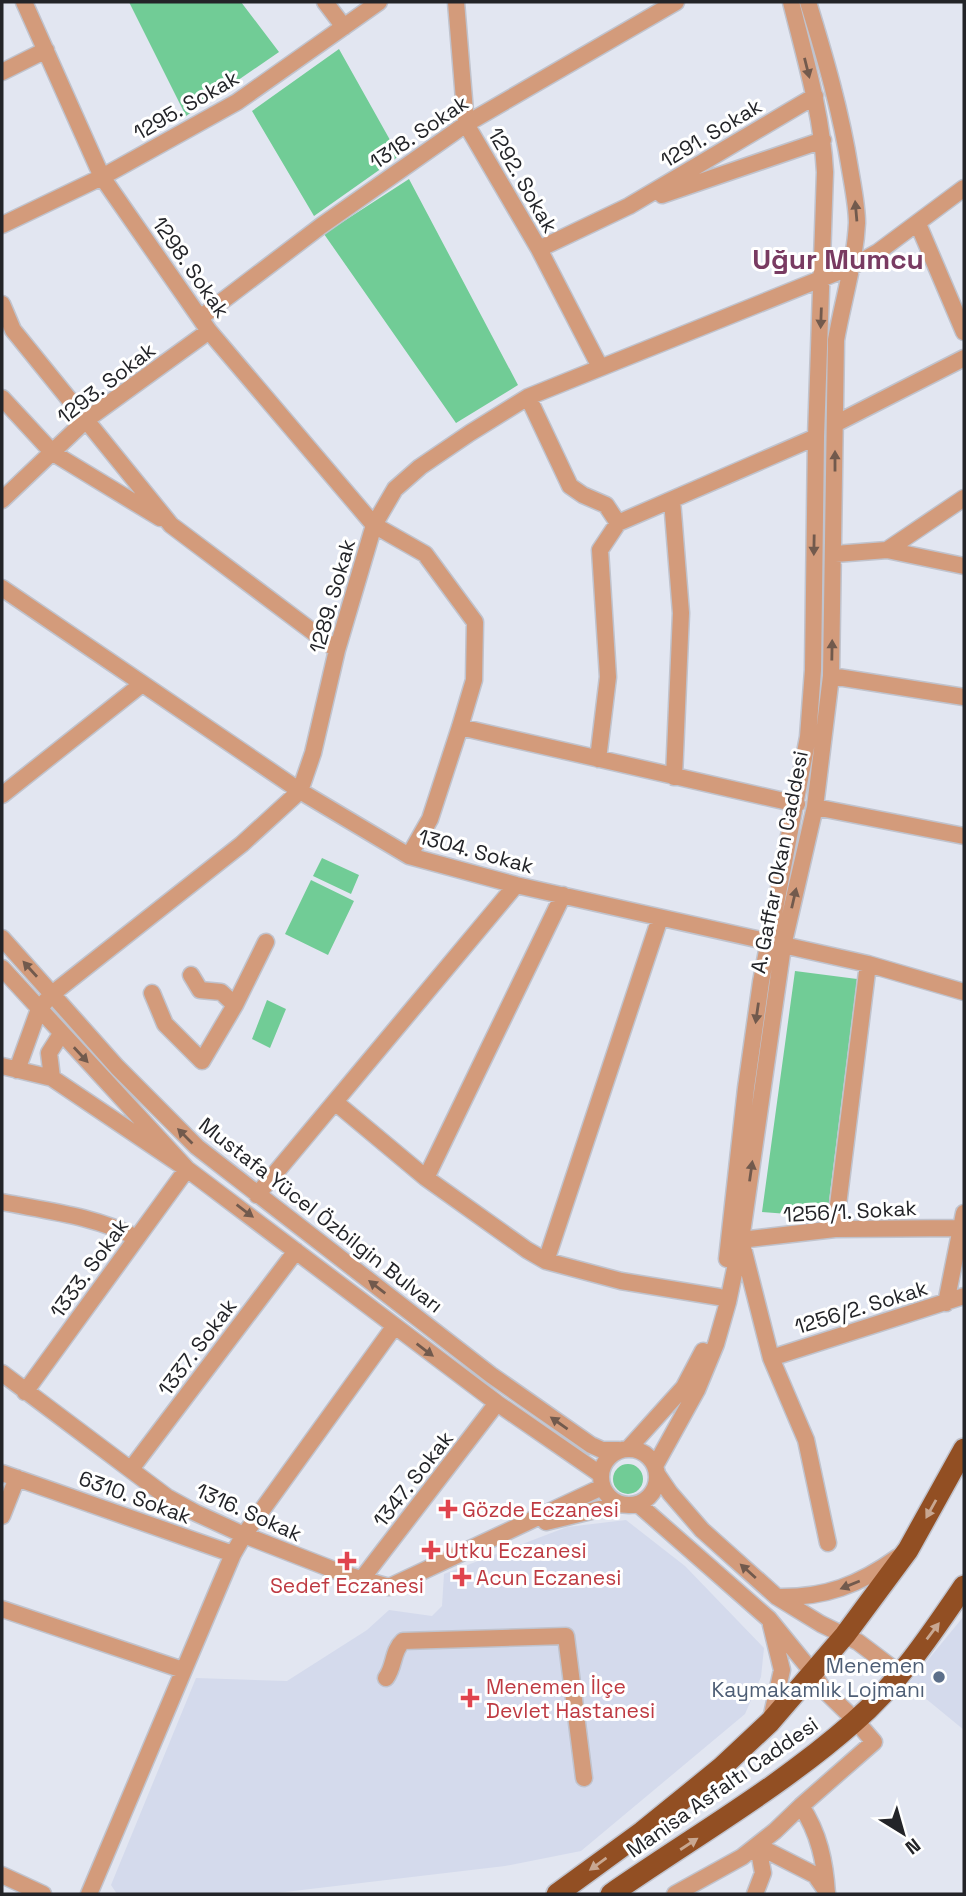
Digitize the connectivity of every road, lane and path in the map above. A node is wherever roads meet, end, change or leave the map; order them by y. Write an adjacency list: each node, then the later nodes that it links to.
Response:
1 (24, 2): 9 (street, 1298. Sokak)
2 (325, 2): 8 (street)
3 (379, 2): 8 (street, 1295. Sokak)
4 (456, 2): 12 (street, 1292. Sokak)
5 (676, 2): 12 (street, 1318. Sokak)
6 (791, 2): 11 (street, A. Gaffar Okan Caddesi, one-way to 11)
7 (808, 2): 20 (street, A. Gaffar Okan Caddesi, one-way to 7)
8 (344, 27): 14 (street, 1295. Sokak)
9 (46, 50): 10 (street); 14 (street, 1298. Sokak)
10 (2, 72)
11 (815, 96): 13 (street, A. Gaffar Okan Caddesi); 16 (street, 1291. Sokak)
12 (466, 124): 19 (street, 1292. Sokak); 23 (street, 1318. Sokak)
13 (823, 140): 16 (street, 1291. Sokak); 21 (street, A. Gaffar Okan Caddesi)
14 (102, 177): 18 (street, 1295. Sokak); 23 (street, 1298. Sokak)
15 (964, 188): 17 (street)
16 (629, 206): 19 (street, 1291. Sokak)
17 (918, 224): 20 (street); 24 (street)
18 (2, 225)
19 (540, 249): 26 (street, 1292. Sokak)
20 (853, 266): 21 (street, 1289. Sokak); 30 (street, A. Gaffar Okan Caddesi)
21 (822, 279): 26 (street, 1289. Sokak); 31 (street, A. Gaffar Okan Caddesi, one-way to 31)
22 (2, 304): 29 (street)
23 (205, 325): 29 (street, 1293. Sokak); 38 (street, 1298. Sokak)
24 (964, 332)
25 (964, 358): 30 (street)
26 (600, 367): 27 (street, 1289. Sokak)
27 (528, 397): 36 (street); 38 (street, 1289. Sokak)
28 (2, 398): 32 (street)
29 (86, 420): 32 (street, 1293. Sokak); 37 (street)
30 (835, 424): 40 (street, A. Gaffar Okan Caddesi, one-way to 30)
31 (816, 437): 35 (street); 52 (street, A. Gaffar Okan Caddesi, one-way to 52)
32 (53, 453): 34 (street, 1293. Sokak); 37 (street)
33 (964, 498): 39 (street)
34 (2, 500)
35 (672, 500): 36 (street); 49 (street)
36 (618, 523): 48 (street)
37 (171, 525): 43 (street)
38 (374, 525): 43 (street, 1289. Sokak); 47 (street, 1298. Sokak)
39 (887, 550): 40 (street); 41 (street)
40 (835, 554): 44 (street, A. Gaffar Okan Caddesi, one-way to 40)
41 (964, 566)
42 (2, 588): 45 (street, 1304. Sokak)
43 (337, 650): 50 (street, 1289. Sokak)
44 (831, 677): 46 (street); 53 (street, A. Gaffar Okan Caddesi)
45 (142, 684): 50 (street, 1304. Sokak); 51 (street)
46 (964, 696)
47 (460, 727): 48 (street); 55 (street, 1298. Sokak)
48 (598, 759): 49 (street)
49 (674, 777): 52 (street)
50 (300, 791): 55 (street, 1304. Sokak); 67 (street)
51 (2, 794)
52 (797, 804): 61 (street, A. Gaffar Okan Caddesi)
53 (815, 807): 54 (street); 61 (street, A. Gaffar Okan Caddesi, one-way to 53)
54 (964, 836)
55 (409, 856): 56 (street, 1304. Sokak)
56 (516, 885): 57 (street, 1304. Sokak); 73 (street)
57 (563, 895): 58 (street, 1304. Sokak); 75 (street)
58 (660, 918): 61 (street, 1304. Sokak); 83 (street)
59 (2, 938): 67 (street, Mustafa Yücel Özbilgin Bulvarı, one-way to 59)
60 (266, 942): 68 (street)
61 (775, 944): 62 (street, 1304. Sokak); 81 (street, A. Gaffar Okan Caddesi, one-way to 61); 85 (street, A. Gaffar Okan Caddesi, one-way to 85)
62 (868, 964): 65 (street, 1304. Sokak); 79 (street)
63 (2, 968): 69 (street, Mustafa Yücel Özbilgin Bulvarı)
64 (191, 975): 68 (street)
65 (964, 992)
66 (152, 993): 68 (street)
67 (52, 994): 69 (street); 76 (street, Mustafa Yücel Özbilgin Bulvarı, one-way to 67)
68 (235, 1005)
69 (39, 1009): 70 (street, Mustafa Yücel Özbilgin Bulvarı); 71 (street)
70 (61, 1034): 72 (street); 74 (street, Mustafa Yücel Özbilgin Bulvarı, one-way to 74)
71 (10, 1068): 72 (street)
72 (52, 1078): 74 (street)
73 (335, 1102): 75 (street); 76 (street)
74 (187, 1169): 80 (street, 1333. Sokak); 82 (street, Mustafa Yücel Özbilgin Bulvarı, one-way to 82)
75 (426, 1178): 83 (street)
76 (257, 1195): 93 (street, Mustafa Yücel Özbilgin Bulvarı, one-way to 76)
77 (2, 1202): 80 (street)
78 (963, 1221): 79 (street, 1256/1. Sokak); 86 (street)
79 (835, 1229): 81 (street, 1256/1. Sokak)
80 (137, 1238): 90 (street, 1333. Sokak)
81 (741, 1240): 88 (street); 95 (street, A. Gaffar Okan Caddesi)
82 (296, 1251): 87 (street, Mustafa Yücel Özbilgin Bulvarı); 94 (street, 1337. Sokak)
83 (546, 1261): 85 (street)
84 (964, 1296): 86 (street, 1256/2. Sokak)
85 (719, 1297): 93 (street, A. Gaffar Okan Caddesi)
86 (946, 1303): 88 (street, 1256/2. Sokak)
87 (394, 1326): 91 (street, Mustafa Yücel Özbilgin Bulvarı, one-way to 91); 102 (street)
88 (771, 1358): 103 (street)
89 (2, 1373): 90 (street, 1316. Sokak)
90 (25, 1392): 94 (street, 1316. Sokak)
91 (497, 1403): 97 (street, Mustafa Yücel Özbilgin Bulvarı); 106 (street, 1347. Sokak)
92 (964, 1449): 104 (highway, Manisa Asfaltı Caddesi, one-way to 104)
93 (624, 1450): 95 (street); 97 (street)
94 (131, 1469): 102 (street, 1316. Sokak)
95 (656, 1470): 99 (street); 108 (street, one-way to 95)
96 (9, 1475): 100 (street); 105 (street, 6310. Sokak)
97 (601, 1480): 98 (street); 101 (street)
98 (620, 1504): 99 (street); 101 (street)
99 (638, 1504): 110 (street)
100 (2, 1516)
101 (507, 1533): 106 (street, 1316. Sokak)
102 (244, 1535): 105 (street); 106 (street, 1316. Sokak)
103 (828, 1543)
104 (908, 1550): 108 (street, one-way to 108); 111 (highway, Manisa Asfaltı Caddesi)
105 (233, 1554): 112 (street)
106 (361, 1580)
107 (964, 1586): 114 (highway, Manisa Asfaltı Caddesi, one-way to 107)
108 (777, 1597): 111 (street)
109 (2, 1608): 112 (street)
110 (769, 1619): 113 (street); 117 (street)
111 (845, 1635): 113 (highway, Manisa Asfaltı Caddesi); 114 (street)
112 (183, 1670): 123 (street)
113 (813, 1673): 116 (street); 117 (highway, Manisa Asfaltı Caddesi)
114 (899, 1674): 116 (highway, Manisa Asfaltı Caddesi)
115 (386, 1678): 118 (street)
116 (856, 1721): 119 (street); 125 (highway, Manisa Asfaltı Caddesi, one-way to 116)
117 (770, 1722): 124 (highway, Manisa Asfaltı Caddesi, one-way to 124)
118 (584, 1778)
119 (801, 1806): 120 (street); 128 (street)
120 (758, 1846): 126 (street); 127 (street); 128 (street)
121 (2, 1875): 122 (street)
122 (43, 1894)
123 (89, 1894)
124 (555, 1894)
125 (611, 1894)
126 (676, 1894)
127 (755, 1894)
128 (828, 1894)

